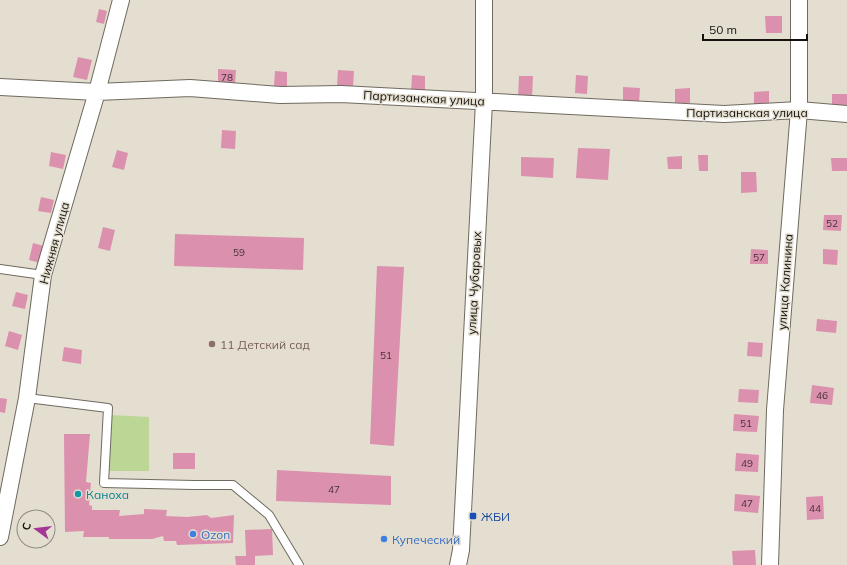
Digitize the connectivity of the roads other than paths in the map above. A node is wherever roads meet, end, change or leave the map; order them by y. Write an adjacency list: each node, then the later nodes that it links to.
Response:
1 (121, 0): 5 (street, Нижняя улица)
2 (484, 0): 6 (street, улица Чубаровых)
3 (799, 0): 7 (street, улица Калинина)
4 (0, 87): 5 (street, Партизанская улица)
5 (96, 92): 6 (street, Партизанская улица); 10 (street, Нижняя улица)
6 (484, 102): 7 (street, Партизанская улица); 14 (street, улица Чубаровых)
7 (799, 110): 8 (street, Партизанская улица); 15 (street, улица Калинина)
8 (847, 114)
9 (0, 270): 10 (lane)
10 (43, 274): 11 (street, Нижняя улица)
11 (27, 398): 12 (street, Нижняя улица); 13 (lane)
12 (0, 537)
13 (299, 565)
14 (458, 565)
15 (770, 565)

